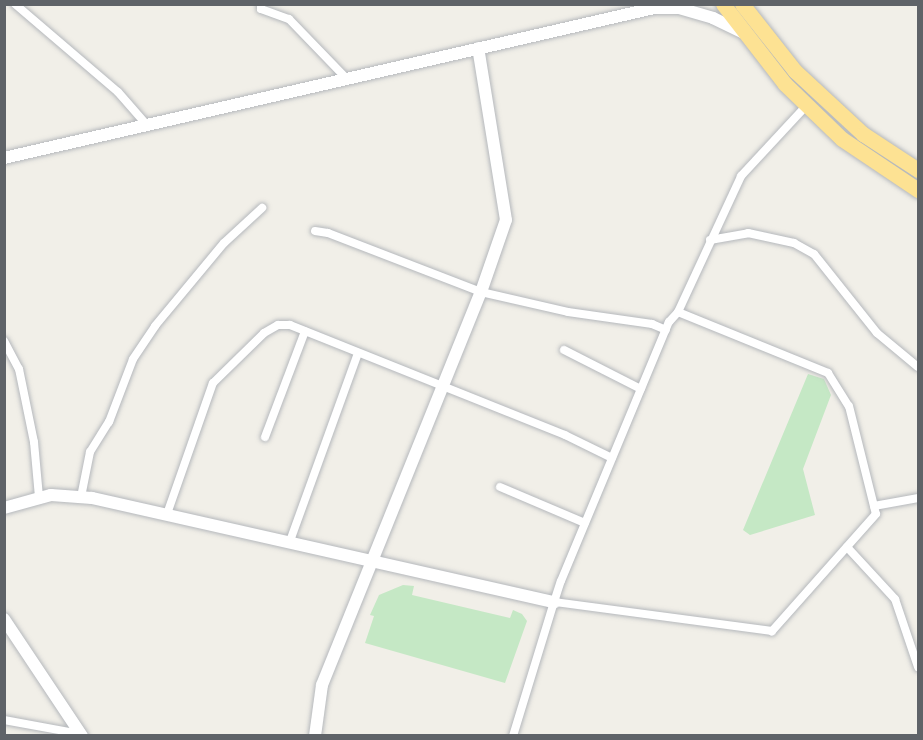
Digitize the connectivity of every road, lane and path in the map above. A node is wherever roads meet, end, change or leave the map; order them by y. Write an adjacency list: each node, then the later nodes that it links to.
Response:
1 (15, 4): 10 (street)
2 (261, 4): 8 (street)
3 (723, 4): 6 (highway)
4 (742, 4): 12 (highway)
5 (655, 6): 6 (street); 7 (street)
6 (744, 33): 9 (highway)
7 (478, 48): 8 (street); 17 (street)
8 (346, 78): 10 (street)
9 (807, 105): 13 (highway); 16 (street)
10 (146, 124): 11 (street)
11 (4, 158)
12 (918, 170)
13 (918, 190)
14 (262, 208): 31 (street)
15 (315, 231): 17 (street)
16 (710, 240): 18 (street); 24 (street)
17 (481, 292): 19 (street); 25 (street)
18 (678, 312): 19 (street); 33 (street)
19 (666, 330): 26 (street)
20 (305, 331): 23 (street); 27 (street); 35 (street)
21 (4, 341): 30 (street)
22 (564, 350): 26 (street)
23 (358, 353): 25 (street); 37 (street)
24 (918, 366)
25 (443, 387): 28 (street); 39 (street)
26 (641, 389): 28 (street)
27 (265, 437)
28 (612, 458): 36 (street)
29 (500, 487): 36 (street)
30 (39, 497): 31 (street); 34 (street)
31 (81, 497): 35 (street)
32 (918, 498): 33 (street)
33 (874, 506): 38 (street)
34 (4, 508)
35 (167, 514): 37 (street)
36 (585, 523): 40 (street)
37 (290, 541): 39 (street)
38 (847, 547): 40 (street); 42 (street)
39 (370, 560): 40 (street); 45 (street)
40 (554, 602): 46 (street)
41 (4, 620): 44 (street)
42 (918, 667)
43 (4, 720): 44 (street)
44 (81, 735)
45 (315, 735)
46 (513, 735)

